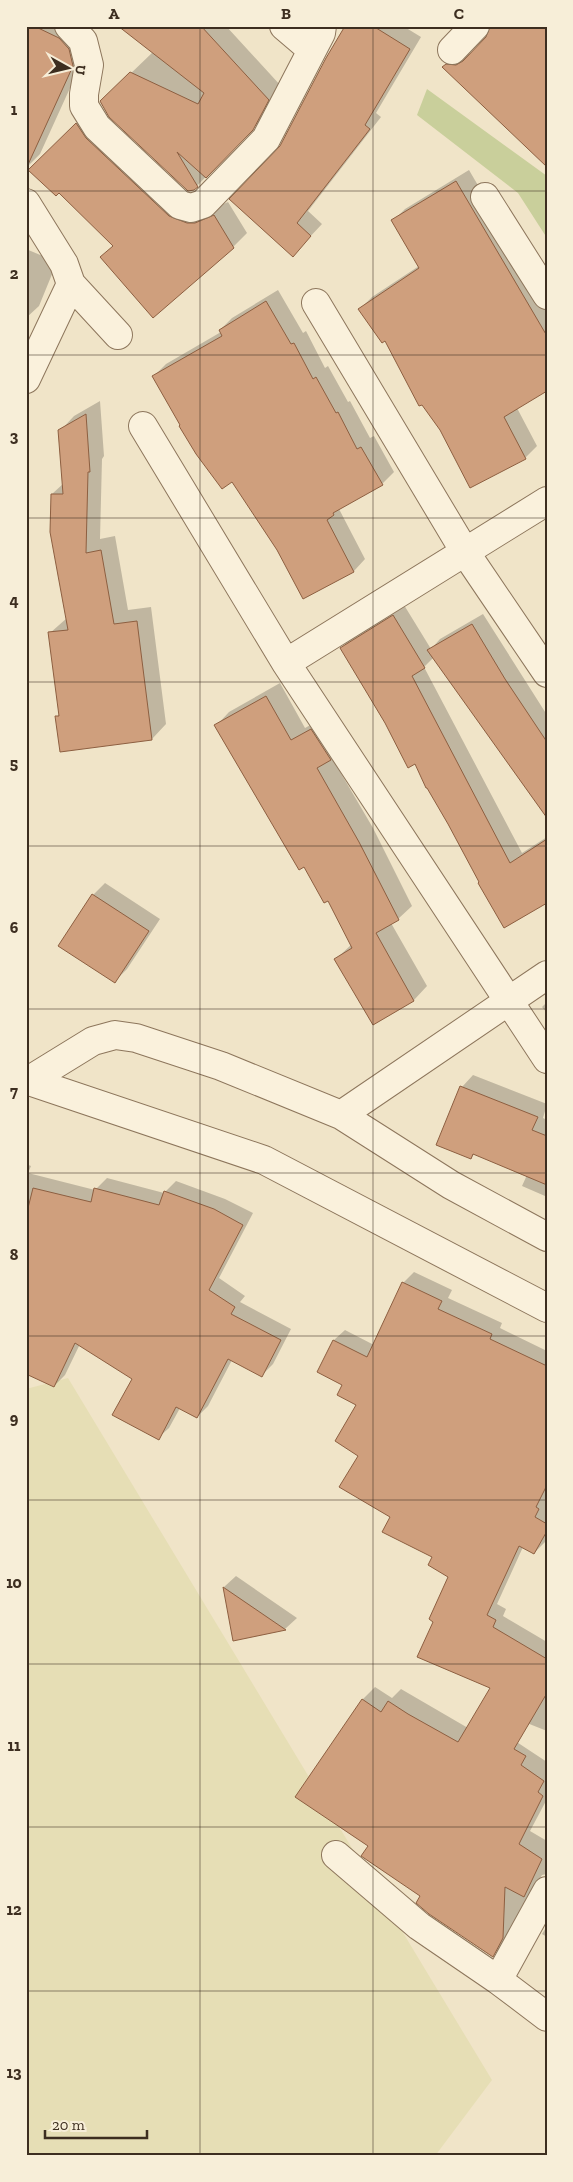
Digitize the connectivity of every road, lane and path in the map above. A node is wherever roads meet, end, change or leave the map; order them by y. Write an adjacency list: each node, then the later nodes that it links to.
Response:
1 (69, 26): 4 (street)
2 (284, 26): 4 (street)
3 (475, 26): 5 (street)
4 (317, 38)
5 (452, 50)
6 (485, 197): 9 (street)
7 (26, 203): 8 (street)
8 (71, 284): 11 (street); 12 (street)
9 (547, 295)
10 (316, 302): 15 (street)
11 (118, 335)
12 (26, 380)
13 (143, 426): 16 (street)
14 (547, 501): 15 (street)
15 (465, 552): 16 (street); 17 (street)
16 (286, 663): 19 (street)
17 (547, 673)
18 (547, 975): 19 (street)
19 (508, 1001): 20 (street); 22 (street)
20 (547, 1059)
21 (27, 1080): 22 (street); 24 (street)
22 (341, 1115): 23 (street)
23 (547, 1237)
24 (547, 1308)
25 (336, 1855): 27 (street)
26 (547, 1891): 27 (street)
27 (498, 1980): 28 (street)
28 (547, 2017)

